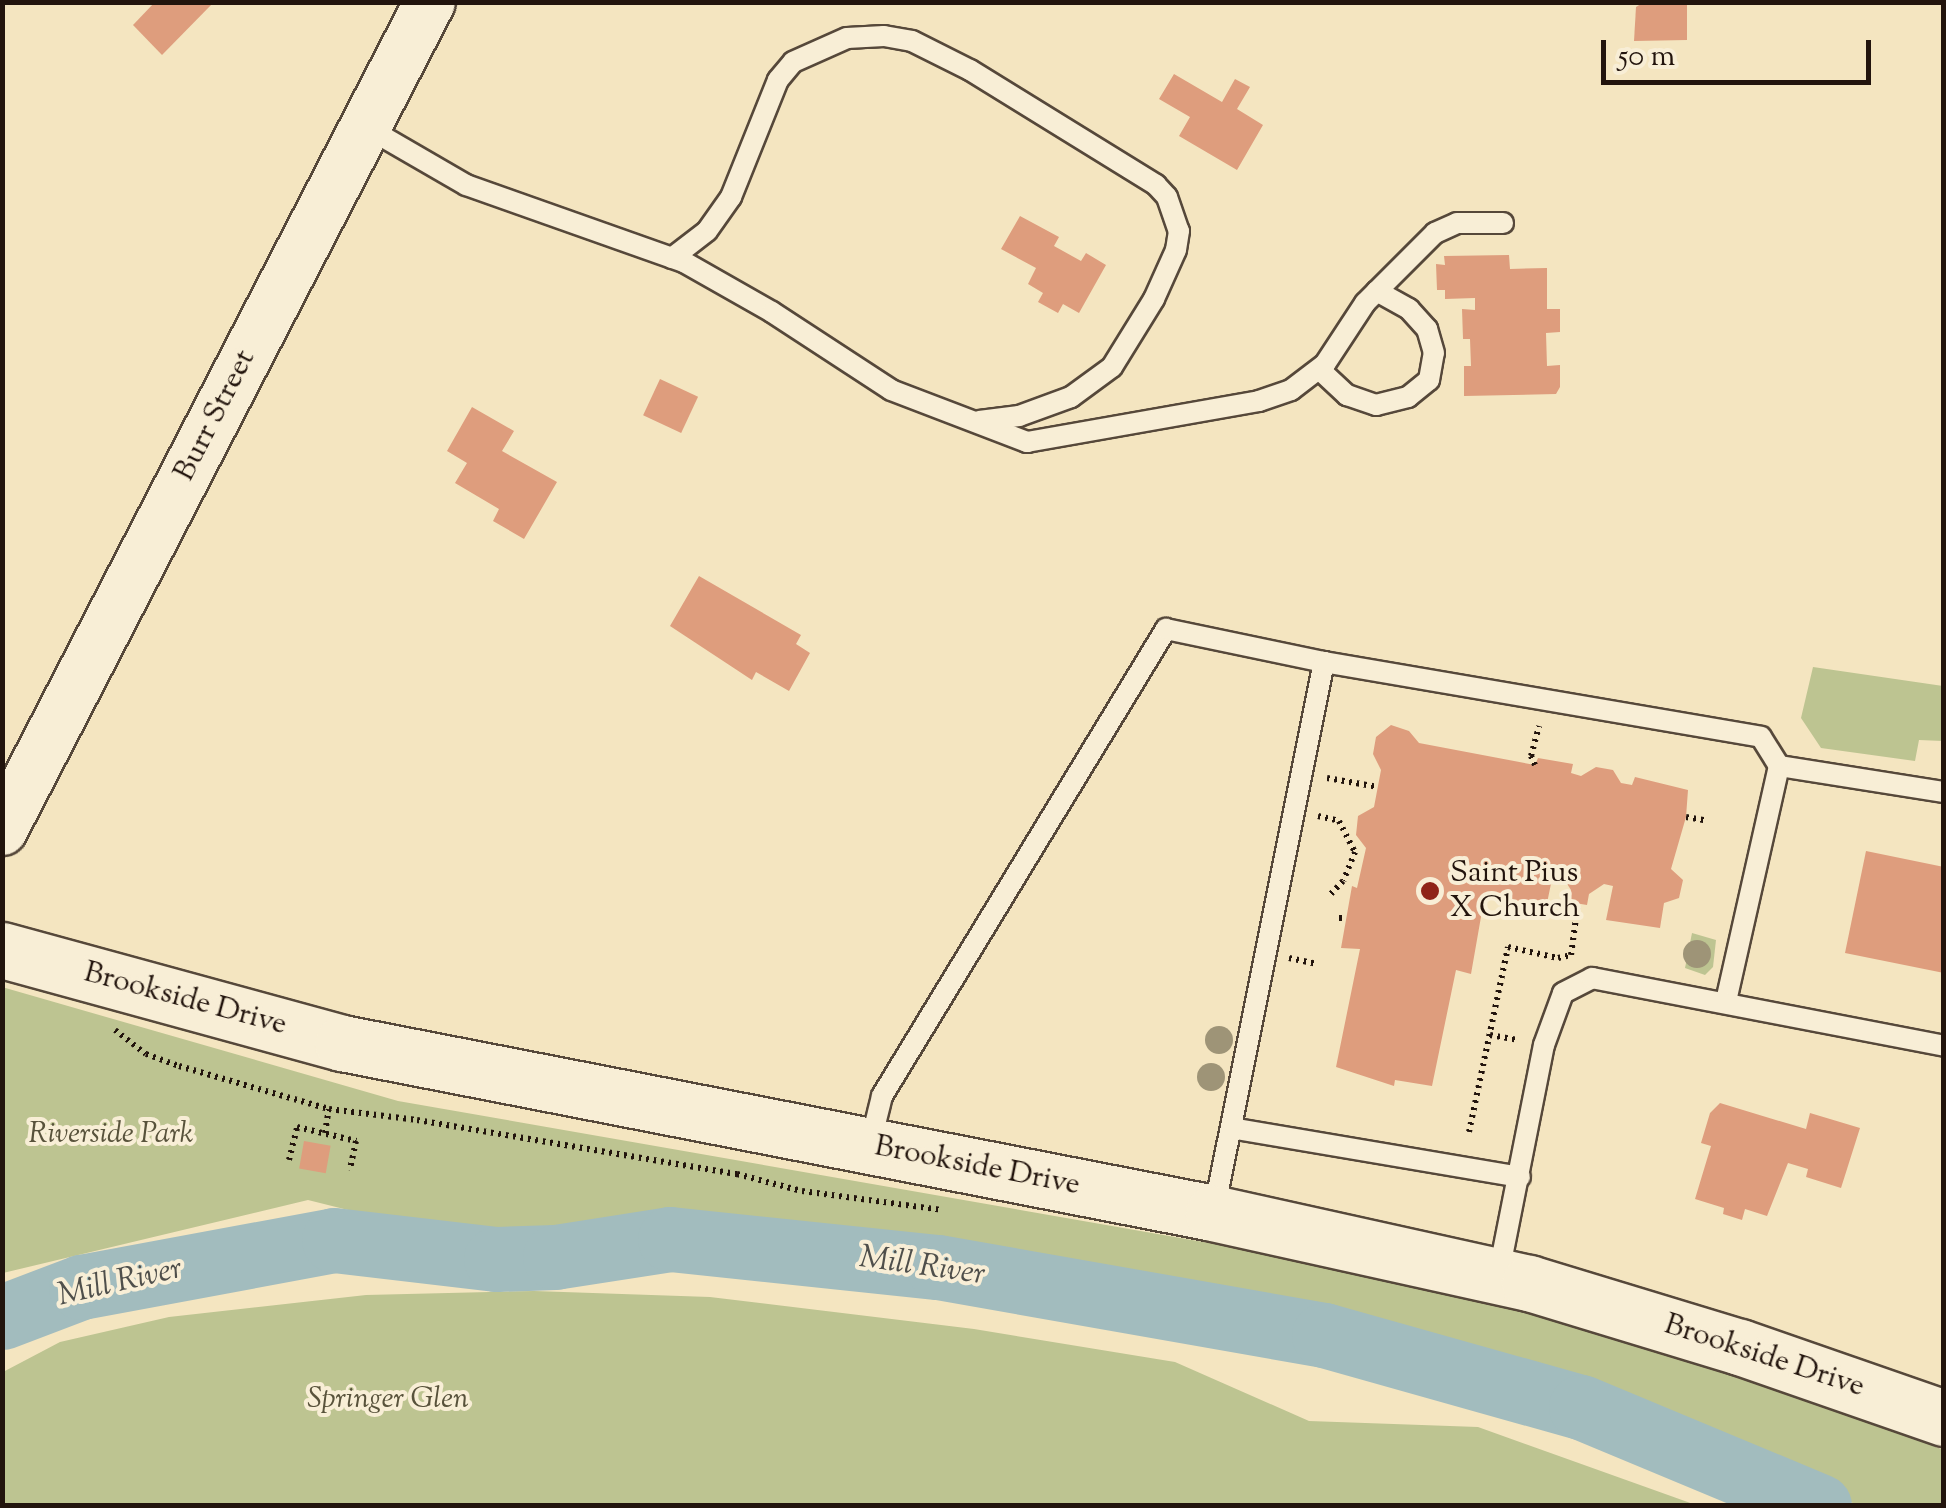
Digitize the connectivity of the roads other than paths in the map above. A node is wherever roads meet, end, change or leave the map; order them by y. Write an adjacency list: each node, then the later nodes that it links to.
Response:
1 (430, 2): 2 (street, Burr Street)
2 (366, 127): 4 (lane); 11 (street, Burr Street)
3 (1503, 223): 5 (lane)
4 (672, 258): 7 (lane); 7 (lane)
5 (1376, 291): 6 (lane); 6 (lane)
6 (1320, 370): 7 (lane)
7 (978, 421)
8 (1324, 662): 9 (lane); 15 (lane); 16 (lane)
9 (1780, 766): 10 (lane); 13 (lane)
10 (1944, 792)
11 (2, 830)
12 (2, 950): 16 (main road, Brookside Drive)
13 (1726, 1001): 14 (lane); 17 (lane)
14 (1944, 1046)
15 (1230, 1128): 17 (lane); 18 (lane)
16 (870, 1146): 18 (main road, Brookside Drive)
17 (1520, 1176): 19 (lane)
18 (1213, 1213): 19 (main road, Brookside Drive)
19 (1498, 1277): 20 (main road, Brookside Drive)
20 (1944, 1418)

